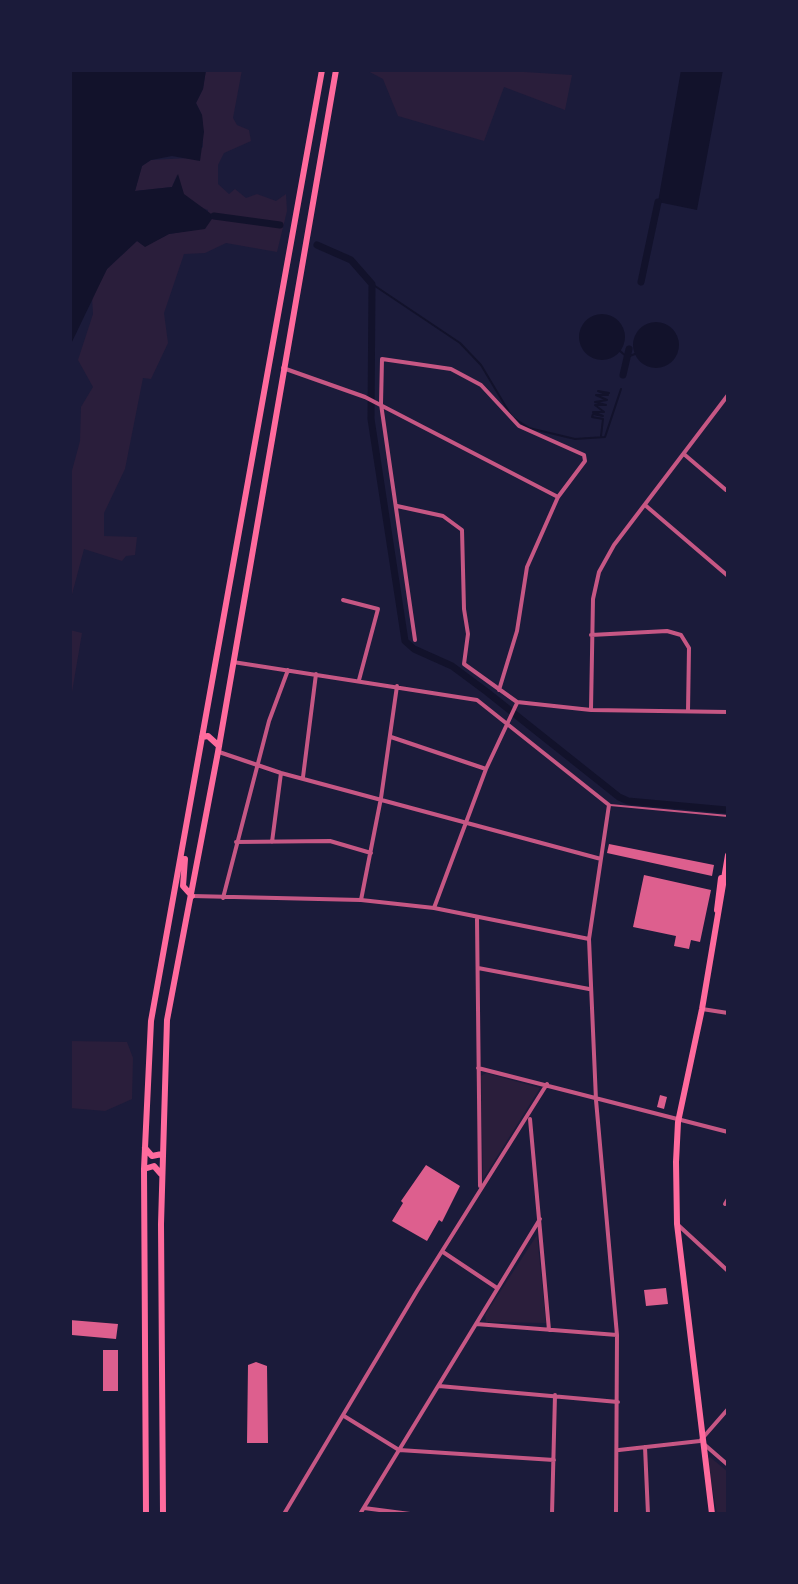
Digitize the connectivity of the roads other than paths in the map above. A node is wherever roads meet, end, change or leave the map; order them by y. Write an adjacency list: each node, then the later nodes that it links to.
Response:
1 (322, 70): 26 (main road)
2 (336, 70): 3 (main road)
3 (283, 368): 5 (street); 15 (main road)
4 (728, 395): 6 (street)
5 (381, 404): 8 (street); 8 (street); 10 (street)
6 (685, 455): 7 (street); 9 (street)
7 (726, 490)
8 (558, 497): 20 (street)
9 (645, 505): 11 (street); 13 (street)
10 (397, 506): 14 (street); 20 (street)
11 (728, 576)
12 (343, 600): 18 (street)
13 (591, 635): 22 (street); 23 (street)
14 (415, 640)
15 (233, 662): 16 (street); 28 (main road)
16 (288, 670): 17 (street); 29 (street)
17 (316, 674): 18 (street); 32 (street)
18 (359, 680): 19 (street)
19 (397, 686): 25 (street); 27 (street)
20 (499, 690): 21 (street)
21 (517, 704): 22 (street); 25 (street)
22 (591, 710): 23 (street)
23 (688, 711): 24 (street)
24 (728, 712)
25 (507, 720): 30 (street); 34 (street)
26 (202, 737): 28 (main road); 39 (main road)
27 (391, 737): 30 (street); 33 (street)
28 (219, 749): 29 (street); 45 (main road)
29 (257, 766): 31 (street); 37 (street)
30 (486, 769): 36 (street)
31 (281, 773): 32 (street); 38 (street)
32 (303, 777): 33 (street)
33 (381, 798): 36 (street); 40 (street)
34 (609, 805): 35 (lane); 42 (street)
35 (728, 816)
36 (465, 824): 42 (street); 49 (street)
37 (236, 842): 38 (street); 46 (street)
38 (272, 842): 40 (street)
39 (184, 847): 45 (main road); 63 (main road)
40 (371, 853): 47 (street)
41 (728, 855): 43 (main road)
42 (601, 859): 52 (street)
43 (726, 864): 44 (main road)
44 (725, 885): 48 (main road); 48 (main road); 50 (main road)
45 (192, 896): 46 (street); 64 (main road)
46 (223, 898): 47 (street)
47 (361, 900): 49 (street)
48 (716, 902): 50 (main road)
49 (434, 908): 51 (street)
50 (717, 914): 55 (main road)
51 (477, 918): 52 (street); 53 (street)
52 (589, 939): 54 (street)
53 (478, 968): 54 (street); 57 (street)
54 (589, 989): 59 (street)
55 (702, 1009): 56 (street); 61 (main road)
56 (728, 1013)
57 (478, 1068): 58 (street); 67 (street)
58 (547, 1084): 59 (street); 60 (street)
59 (596, 1100): 61 (street); 75 (street)
60 (529, 1117): 67 (street); 68 (street)
61 (678, 1122): 62 (street); 69 (main road)
62 (728, 1132)
63 (145, 1148): 64 (main road); 65 (main road)
64 (162, 1154): 66 (main road)
65 (144, 1169): 66 (main road); 86 (main road)
66 (161, 1174): 87 (main road)
67 (480, 1189): 70 (street)
68 (540, 1219): 72 (street); 74 (street)
69 (677, 1224): 71 (street); 81 (main road)
70 (443, 1252): 72 (street); 80 (street)
71 (728, 1271)
72 (497, 1288): 73 (street)
73 (476, 1324): 74 (street); 76 (street)
74 (549, 1330): 75 (street)
75 (617, 1335): 78 (street)
76 (439, 1386): 77 (street); 83 (street)
77 (555, 1395): 78 (street); 85 (street)
78 (618, 1402): 84 (street)
79 (728, 1409): 81 (street)
80 (344, 1416): 83 (street); 92 (street)
81 (700, 1441): 82 (street); 88 (street); 98 (main road)
82 (645, 1447): 84 (street); 97 (street)
83 (399, 1450): 85 (street); 89 (street)
84 (619, 1450): 96 (street)
85 (554, 1460): 95 (street)
86 (146, 1463): 87 (main road); 90 (main road)
87 (163, 1463): 91 (main road)
88 (728, 1465)
89 (363, 1508): 93 (street); 94 (street)
90 (146, 1514)
91 (163, 1514)
92 (284, 1514)
93 (360, 1514)
94 (410, 1514)
95 (552, 1514)
96 (616, 1514)
97 (648, 1514)
98 (712, 1514)

